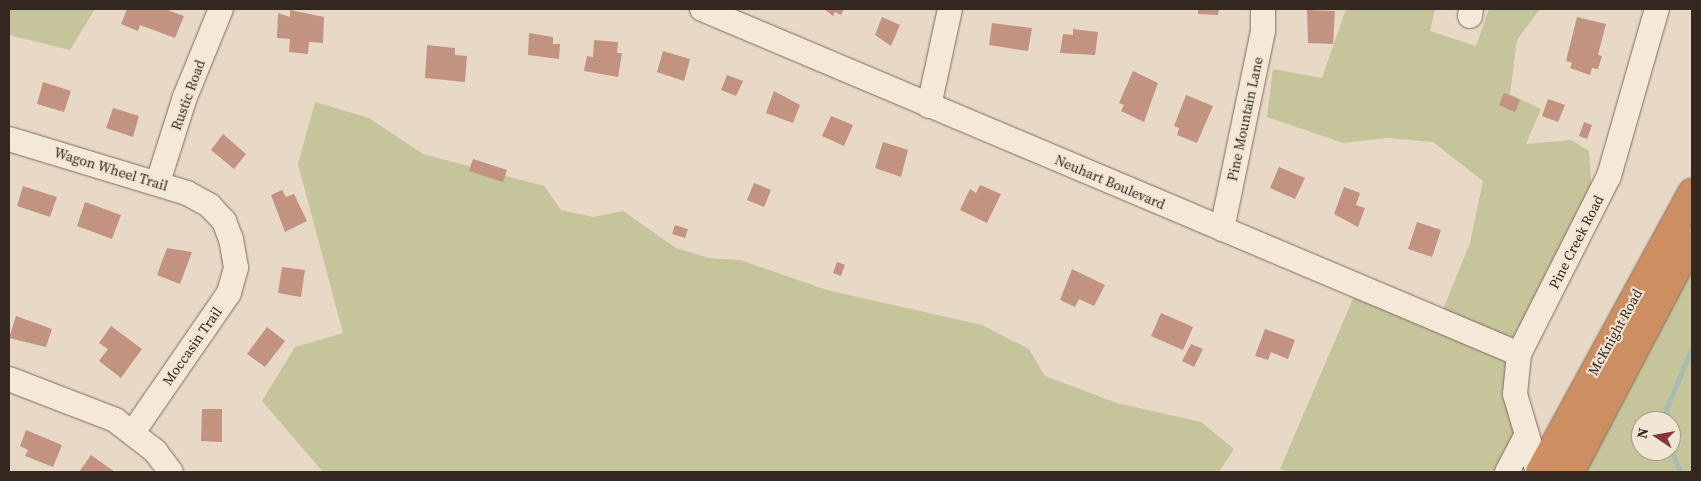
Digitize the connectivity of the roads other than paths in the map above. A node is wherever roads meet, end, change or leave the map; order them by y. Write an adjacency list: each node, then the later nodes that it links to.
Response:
1 (221, 9): 8 (street, Rustic Road)
2 (702, 9): 6 (street, Neuhart Boulevard)
3 (950, 9): 6 (street)
4 (1263, 9): 11 (street, Pine Mountain Lane)
5 (1657, 9): 13 (street, Pine Creek Road)
6 (929, 106): 11 (street, Neuhart Boulevard)
7 (9, 139): 8 (street, Wagon Wheel Trail)
8 (158, 182): 10 (street, Wagon Wheel Trail)
9 (1692, 193): 19 (highway, McKnight Road)
10 (210, 206): 15 (street, Moccasin Trail)
11 (1222, 229): 13 (street, Neuhart Boulevard)
12 (1692, 240): 20 (highway, McKnight Road)
13 (1519, 354): 16 (street, Pine Creek Road)
14 (9, 378): 15 (street)
15 (133, 432): 17 (street)
16 (1526, 436): 18 (street); 19 (street, Pine Creek Road)
17 (171, 472)
18 (1507, 472)
19 (1539, 472)
20 (1570, 472)

